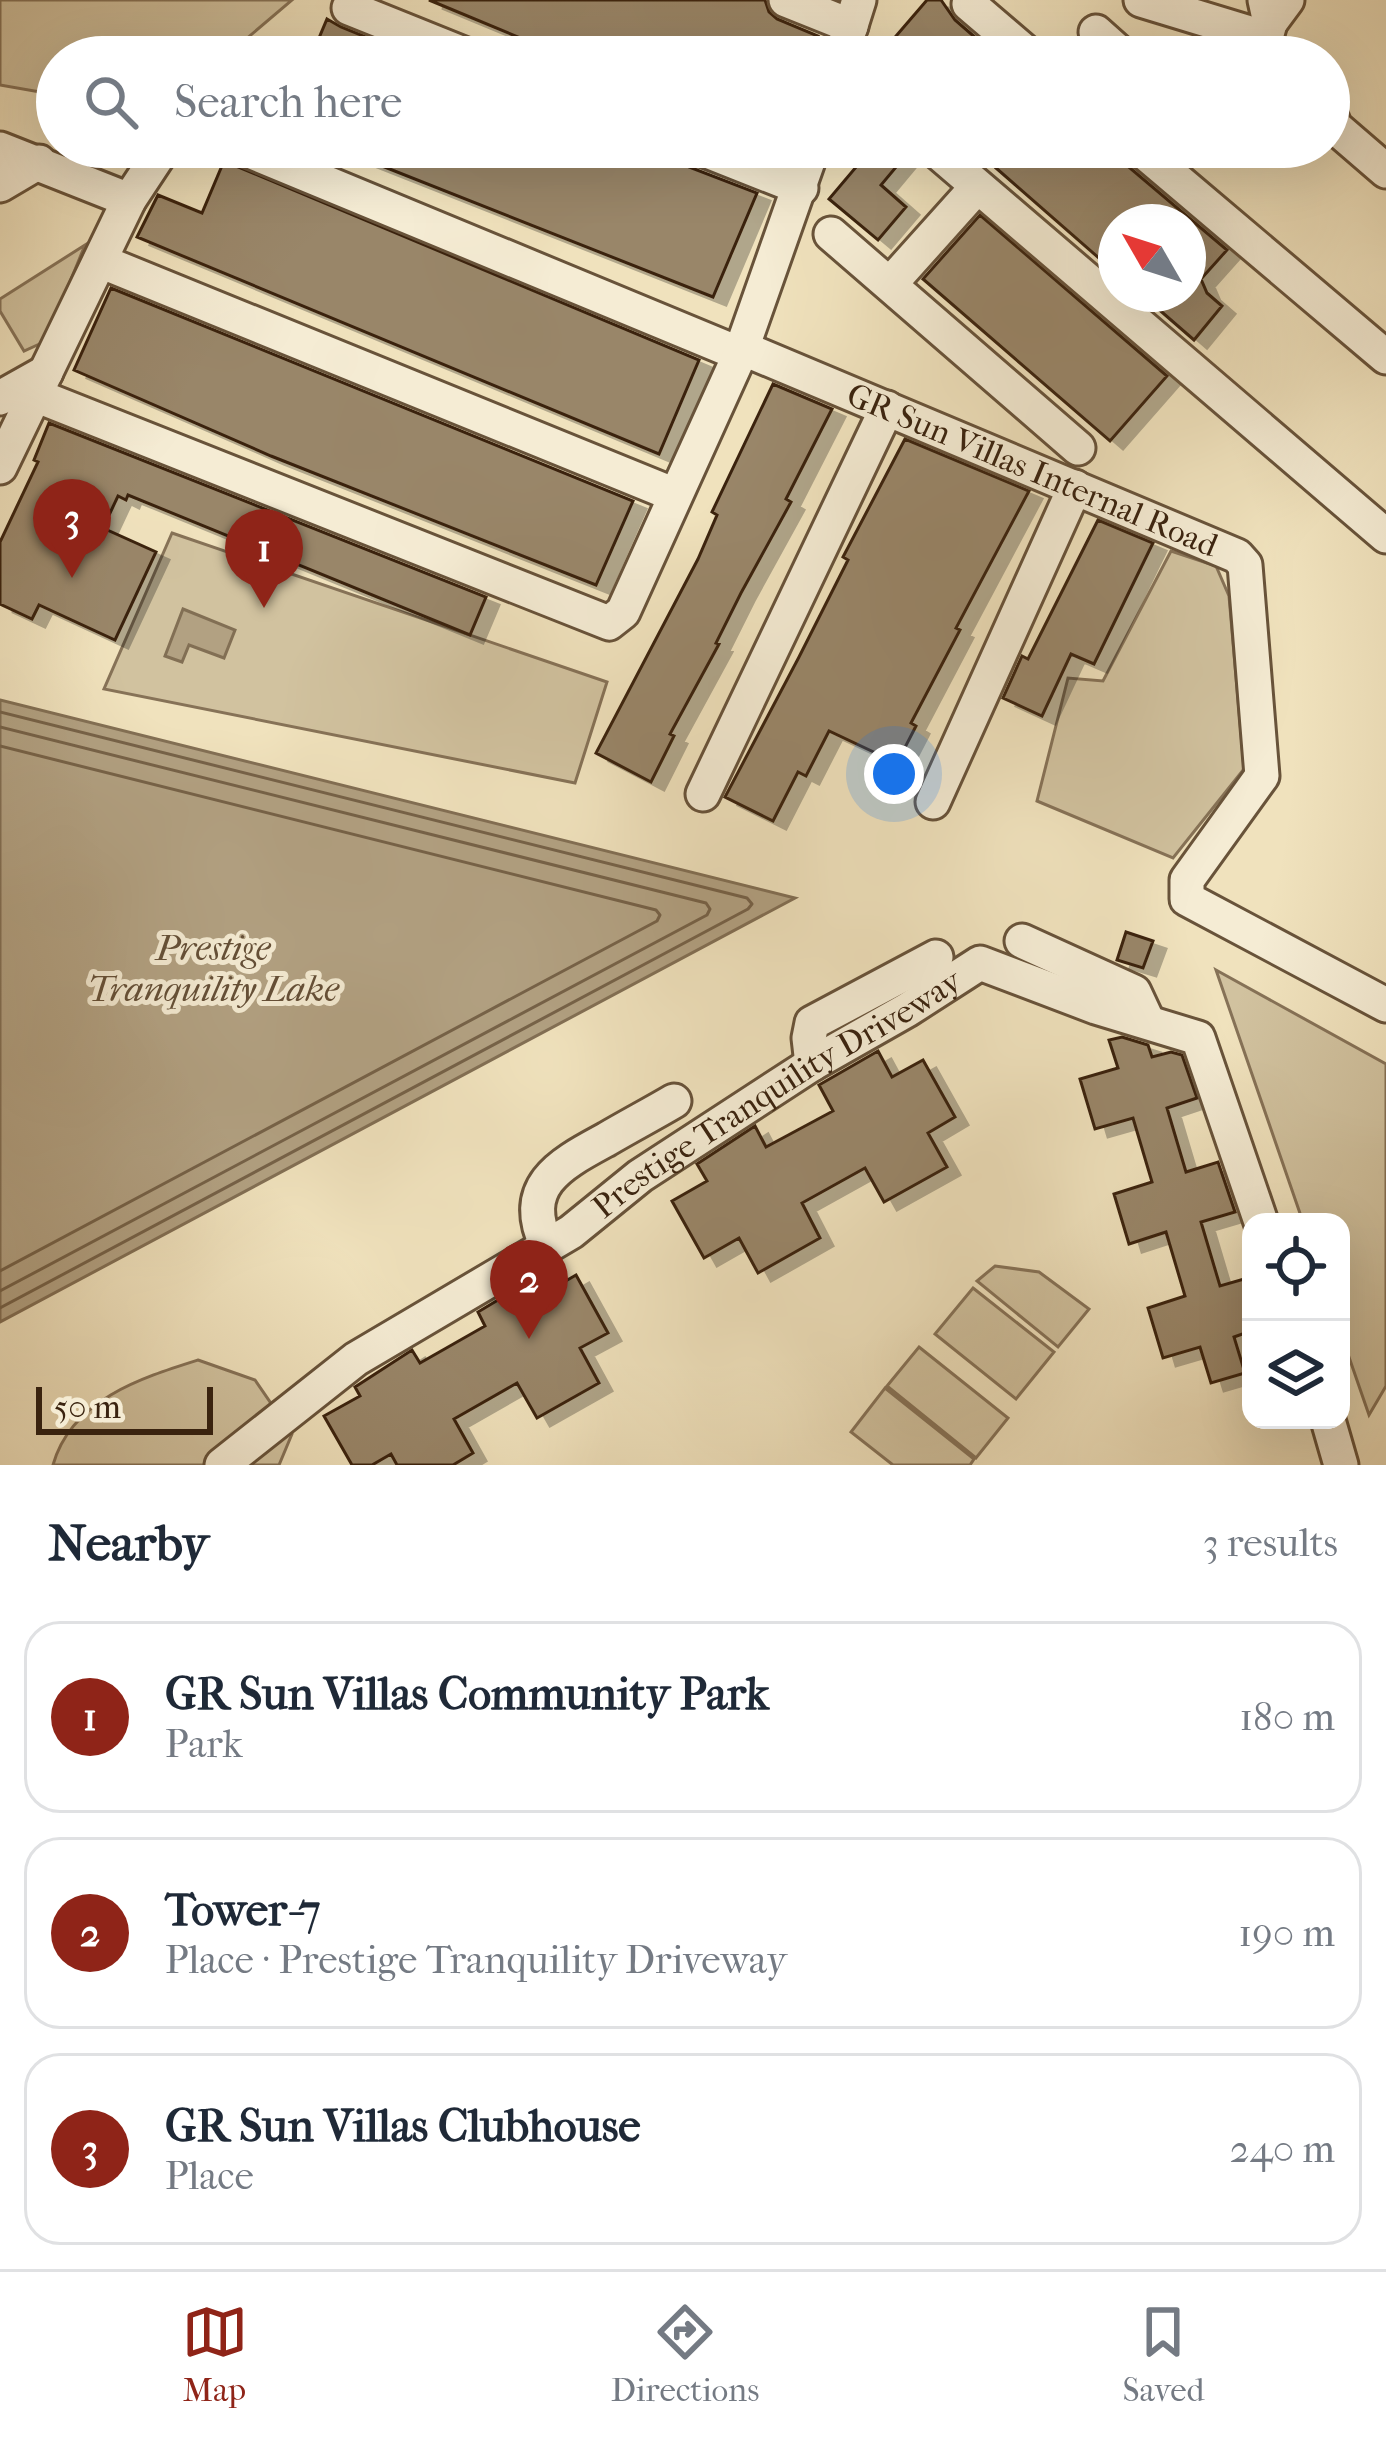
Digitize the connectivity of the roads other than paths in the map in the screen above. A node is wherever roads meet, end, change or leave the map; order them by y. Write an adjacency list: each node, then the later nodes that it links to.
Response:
1 (786, 0): 5 (street)
2 (1141, 0): 10 (street)
3 (969, 4): 8 (street)
4 (349, 8): 7 (street)
5 (850, 28)
6 (1096, 32): 9 (street)
7 (419, 36)
8 (1006, 36)
9 (1100, 36)
10 (1258, 36)
11 (1350, 123): 13 (street)
12 (1350, 131): 24 (street)
13 (1386, 142)
14 (0, 149): 15 (street)
15 (36, 161)
16 (36, 164): 25 (street)
17 (53, 168): 28 (street)
18 (150, 168): 28 (street)
19 (292, 168): 32 (street, GR Sun Villas Internal Road)
20 (750, 168): 27 (street)
21 (807, 168): 27 (street)
22 (956, 168): 26 (street)
23 (1163, 168): 33 (street)
24 (1386, 171)
25 (0, 185)
26 (977, 187): 31 (street); 41 (street)
27 (801, 188): 32 (street)
28 (129, 200): 30 (street)
29 (832, 234): 31 (street)
30 (100, 261): 34 (street); 40 (street)
31 (890, 284): 37 (street)
32 (741, 351): 36 (street, GR Sun Villas Internal Road); 40 (street)
33 (1386, 357)
34 (40, 383): 35 (street); 38 (street); 40 (street)
35 (0, 398)
36 (887, 408): 39 (street, GR Sun Villas Internal Road); 42 (street)
37 (1078, 448)
38 (0, 467)
39 (1075, 487): 43 (street); 46 (street, GR Sun Villas Internal Road)
40 (675, 495)
41 (1386, 536)
42 (703, 794)
43 (934, 802)
44 (1022, 941): 47 (street)
45 (937, 957): 48 (street)
46 (1386, 1005)
47 (1148, 1022): 48 (street, Prestige Tranquility Driveway); 50 (street, Prestige Tranquility Driveway)
48 (812, 1064): 51 (street, Prestige Tranquility Driveway)
49 (674, 1101): 51 (street)
50 (1258, 1213)
51 (547, 1246): 53 (street, Prestige Tranquility Driveway)
52 (1331, 1429): 54 (street)
53 (222, 1465)
54 (1341, 1465)

